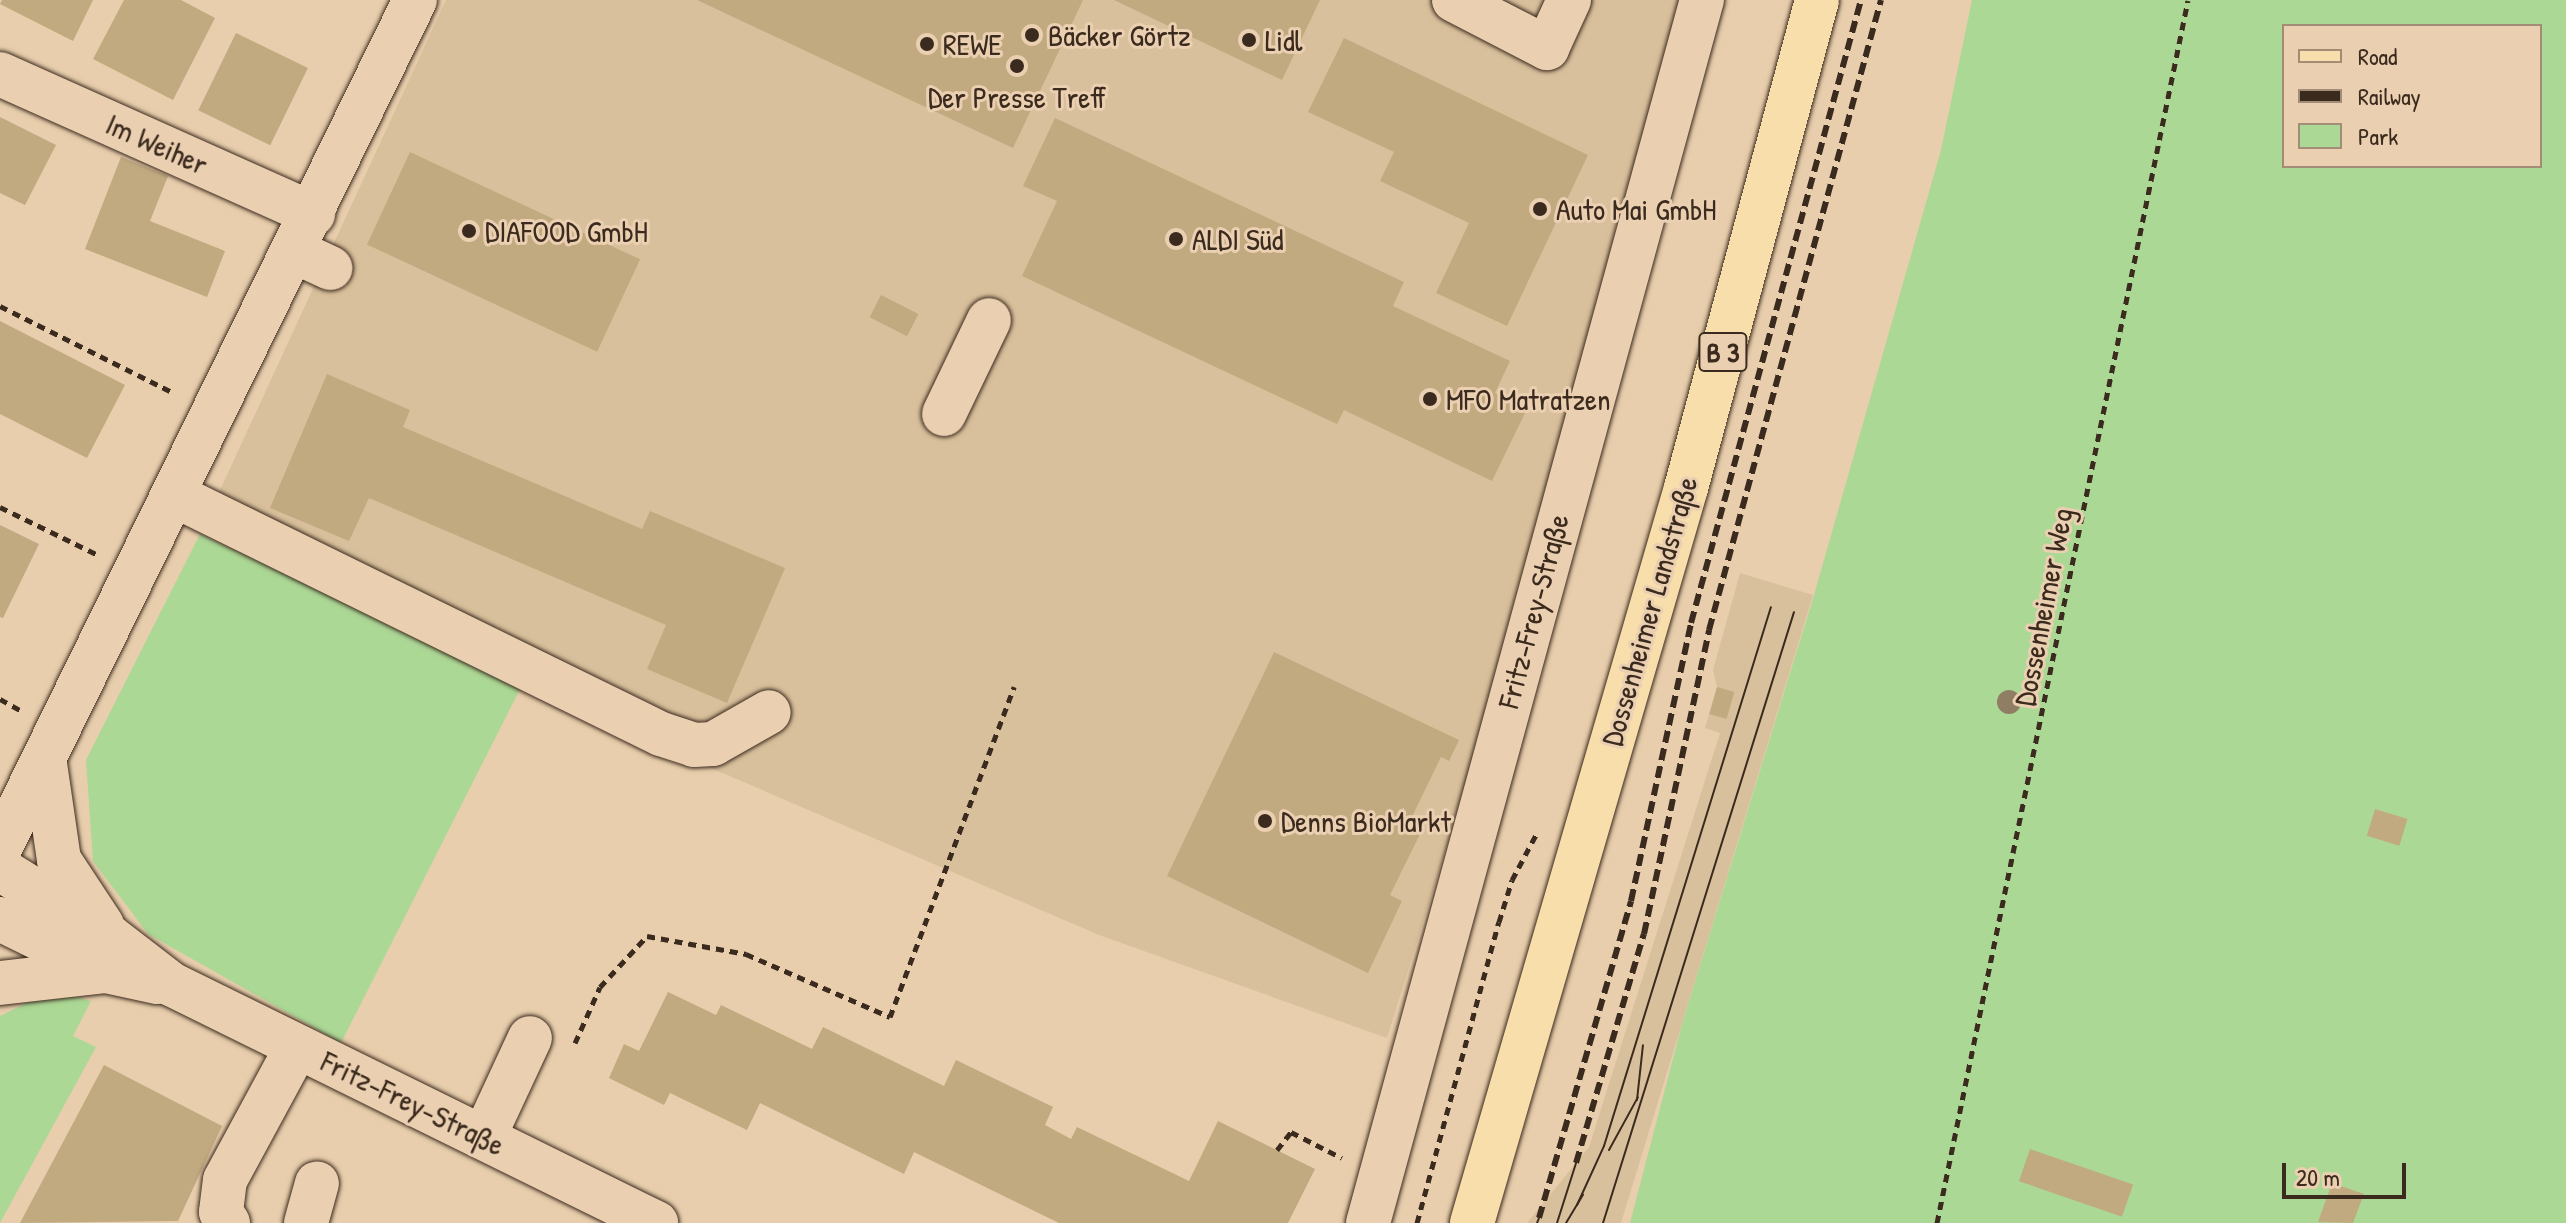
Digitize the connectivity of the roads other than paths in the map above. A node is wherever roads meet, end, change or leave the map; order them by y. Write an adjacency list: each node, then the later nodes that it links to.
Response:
1 (415, 0): 7 (street)
2 (1454, 0): 3 (street)
3 (1569, 0)
4 (1702, 0): 24 (street, Fritz-Frey-Straße)
5 (1817, 0): 21 (main road, Dossenheimer Landstraße / B 3)
6 (0, 74): 7 (street, Im Weiher)
7 (313, 245): 10 (street)
8 (989, 320): 9 (street)
9 (944, 414)
10 (176, 496): 11 (street); 12 (street)
11 (769, 712)
12 (45, 764): 13 (street); 16 (street)
13 (0, 848)
14 (0, 869): 16 (street, Fritz-Frey-Straße)
15 (0, 919): 16 (street, Fritz-Frey-Straße)
16 (108, 954): 17 (street, Fritz-Frey-Straße); 18 (street, Fritz-Frey-Straße)
17 (0, 983)
18 (297, 1047): 20 (street, Fritz-Frey-Straße); 22 (street)
19 (549, 1047): 20 (street)
20 (484, 1137): 23 (street, Fritz-Frey-Straße)
21 (1471, 1222)
22 (228, 1223)
23 (656, 1223)
24 (1368, 1223)

